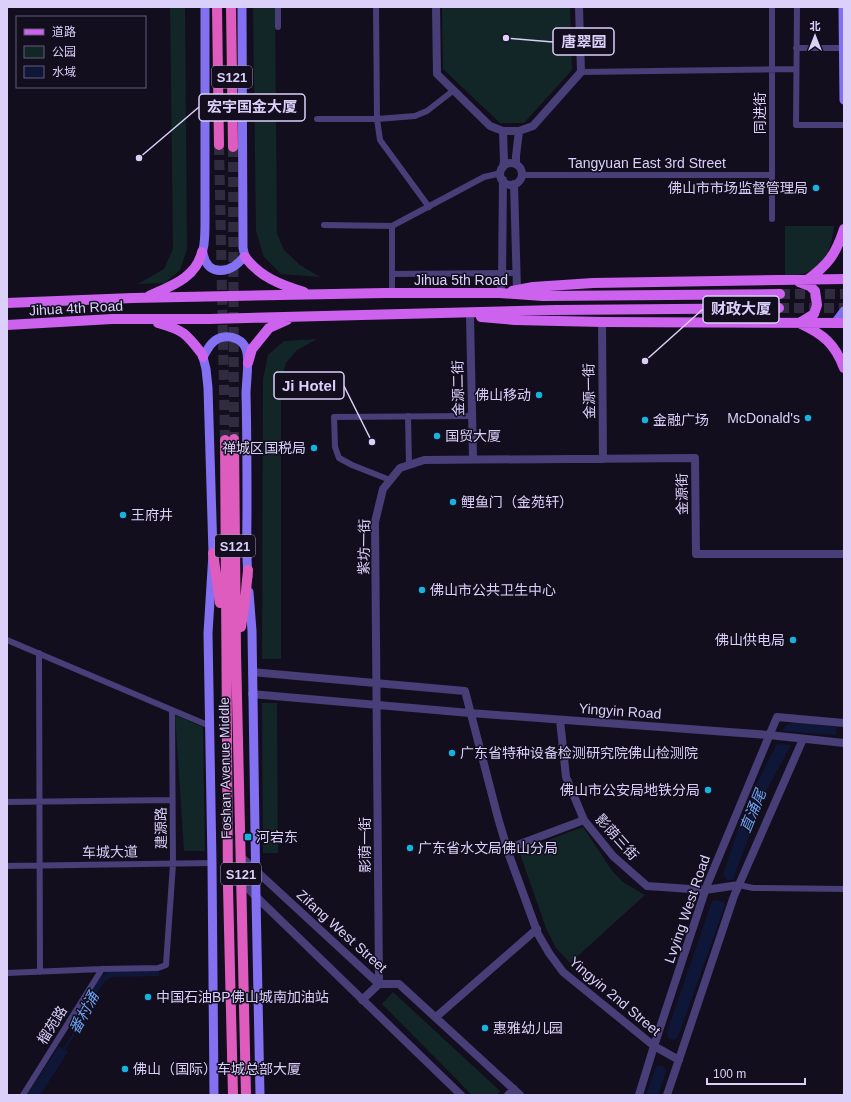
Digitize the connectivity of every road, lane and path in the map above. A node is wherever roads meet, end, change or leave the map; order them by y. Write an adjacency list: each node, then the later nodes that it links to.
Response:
1 (205, 7): 37 (main road)
2 (217, 7): 25 (highway, S121)
3 (231, 7): 26 (highway, S121)
4 (242, 7): 38 (main road)
5 (278, 7): 12 (street)
6 (376, 7): 21 (street)
7 (436, 7): 18 (street)
8 (579, 7): 17 (street)
9 (772, 7): 15 (street, 同进街)
10 (796, 7): 13 (street)
11 (843, 7): 14 (main road)
12 (278, 27)
13 (796, 48): 14 (street); 16 (street)
14 (844, 48): 19 (main road)
15 (772, 69): 16 (street); 17 (street); 30 (street, 同进街)
16 (796, 69): 22 (street)
17 (581, 72): 24 (street)
18 (454, 90): 21 (street); 23 (street)
19 (844, 100)
20 (317, 119): 21 (street)
21 (377, 119): 32 (street)
22 (844, 125)
23 (503, 131): 24 (street); 28 (street)
24 (518, 131): 27 (street)
25 (219, 145)
26 (233, 147)
27 (516, 164): 28 (street); 29 (street)
28 (502, 173): 31 (street); 32 (street); 39 (street)
29 (522, 175): 30 (street, Tangyuan East 3rd Street); 31 (street)
30 (772, 175): 33 (street, 同进街)
31 (514, 184): 40 (street)
32 (429, 207): 35 (street)
33 (772, 219)
34 (324, 225): 35 (street)
35 (392, 226): 41 (street)
36 (844, 229): 43 (main road)
37 (202, 252): 38 (main road); 50 (main road)
38 (245, 256): 49 (main road)
39 (502, 273): 40 (street); 41 (street); 47 (street)
40 (516, 273): 45 (street)
41 (392, 274): 46 (street)
42 (844, 279): 43 (main road)
43 (807, 280): 44 (main road)
44 (792, 281): 45 (main road); 59 (main road)
45 (516, 290): 47 (main road)
46 (392, 293): 47 (main road, Jihua 5th Road); 49 (main road, Jihua 5th Road)
47 (500, 293): 48 (main road, Jihua 5th Road)
48 (780, 294)
49 (312, 295): 50 (main road, Jihua 5th Road)
50 (143, 298): 51 (main road, Jihua 4th Road)
51 (7, 303)
52 (779, 308): 54 (main road)
53 (844, 311): 60 (main road)
54 (444, 313): 55 (main road); 56 (main road)
55 (470, 316): 58 (main road); 66 (street, 金源二街)
56 (296, 317): 57 (main road); 63 (main road)
57 (146, 319): 61 (main road, Jihua 4th Road); 62 (main road)
58 (602, 322): 59 (main road); 68 (street, 金源一街)
59 (800, 323): 60 (main road); 64 (main road)
60 (840, 323)
61 (7, 326)
62 (203, 357): 63 (main road); 71 (main road)
63 (248, 363): 73 (main road, Foshan Avenue Middle)
64 (844, 368)
65 (408, 416): 66 (street); 69 (street); 70 (street)
66 (472, 416): 67 (street, 金源二街)
67 (473, 459): 68 (street, 金源街); 69 (street, 紫坊一街)
68 (603, 459): 72 (street, 金源街)
69 (409, 465): 70 (street, 紫坊一街)
70 (390, 480): 79 (street, 紫坊一街)
71 (213, 553): 75 (highway); 86 (main road)
72 (844, 554)
73 (248, 570): 76 (highway); 78 (main road, Foshan Avenue Middle)
74 (7, 640): 77 (street)
75 (226, 651): 76 (highway, Foshan Avenue Middle / S121); 118 (highway, Foshan Avenue Middle / S121)
76 (236, 652): 95 (highway, Foshan Avenue Middle / S121)
77 (39, 653): 82 (street); 91 (street)
78 (252, 672): 79 (street); 80 (main road, Foshan Avenue Middle)
79 (377, 684): 81 (street, 紫坊一街); 83 (street)
80 (252, 694): 81 (street, Yingyin Road); 100 (main road, Foshan Avenue Middle)
81 (377, 706): 83 (street, Yingyin Road); 110 (street, 影荫一街)
82 (172, 710): 86 (street); 90 (street, 建源路)
83 (470, 713): 84 (street, Yingyin Road); 94 (street, Yingyin 2nd Street)
84 (560, 720): 87 (street, Yingyin Road); 93 (street, 影荫三街)
85 (844, 723): 87 (street)
86 (210, 726): 96 (main road)
87 (769, 735): 88 (street, Yingyin Road); 104 (street, Lvying West Road)
88 (803, 738): 89 (street, Yingyin Road); 102 (street)
89 (844, 743)
90 (172, 800): 91 (street); 97 (street, 建源路)
91 (39, 801): 92 (street); 98 (street)
92 (7, 802)
93 (584, 820): 94 (street); 104 (street, 影荫三街)
94 (507, 849): 106 (street, Yingyin 2nd Street)
95 (240, 856): 100 (street, Zifang West Street); 101 (highway, Foshan Avenue Middle / S121)
96 (212, 863): 97 (street, 车城大道); 117 (main road)
97 (173, 864): 98 (street, 车城大道); 107 (street, 建源路)
98 (39, 865): 99 (street, 车城大道); 108 (street)
99 (7, 866)
100 (256, 870): 105 (main road, Foshan Avenue Middle); 110 (street, Zifang West Street)
101 (241, 882): 105 (street); 119 (highway, Foshan Avenue Middle / S121)
102 (739, 885): 103 (street); 104 (street, 影荫三街); 114 (street)
103 (844, 889)
104 (705, 890): 113 (street, Lvying West Road)
105 (256, 897): 111 (street); 120 (main road, Foshan Avenue Middle)
106 (537, 929): 112 (street); 113 (street, Yingyin 2nd Street)
107 (102, 969): 108 (street, 建源路); 116 (street, 榴苑路)
108 (40, 972): 109 (street, 建源路)
109 (7, 973)
110 (378, 984): 111 (street); 112 (street, Zifang West Street)
111 (362, 1000): 121 (street)
112 (436, 1017): 115 (street, Zifang West Street)
113 (654, 1046): 114 (street, Yingyin 2nd Street); 122 (street, Lvying West Road)
114 (679, 1060): 123 (street)
115 (514, 1093)
116 (23, 1095)
117 (214, 1095)
118 (233, 1095)
119 (246, 1095)
120 (260, 1095)
121 (461, 1095)
122 (639, 1095)
123 (667, 1095)

